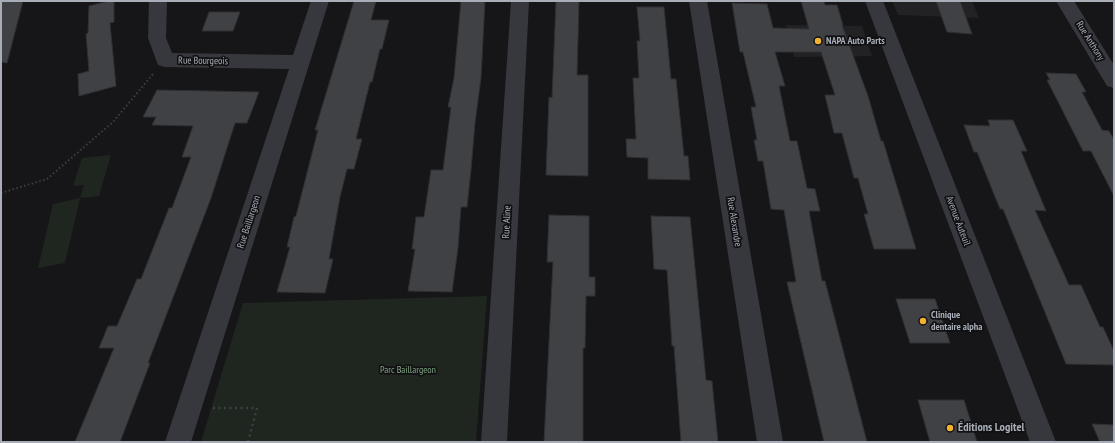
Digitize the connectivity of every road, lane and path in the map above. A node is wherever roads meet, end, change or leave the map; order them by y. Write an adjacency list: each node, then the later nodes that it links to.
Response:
1 (158, 1): 7 (street, Rue Bourgeois)
2 (320, 1): 8 (street, Rue Baillargeon)
3 (520, 1): 14 (street, Rue Aline)
4 (698, 1): 15 (street, Rue Alexandre)
5 (874, 1): 16 (street, Avenue Auteuil)
6 (1065, 1): 9 (street, Rue Anthony)
7 (165, 60): 8 (street, Rue Bourgeois); 10 (path)
8 (301, 62): 11 (street, Rue Baillargeon)
9 (1114, 81)
10 (1, 193)
11 (188, 408): 12 (street, Rue Baillargeon); 13 (path)
12 (178, 442)
13 (248, 442)
14 (494, 442)
15 (770, 442)
16 (1043, 442)

